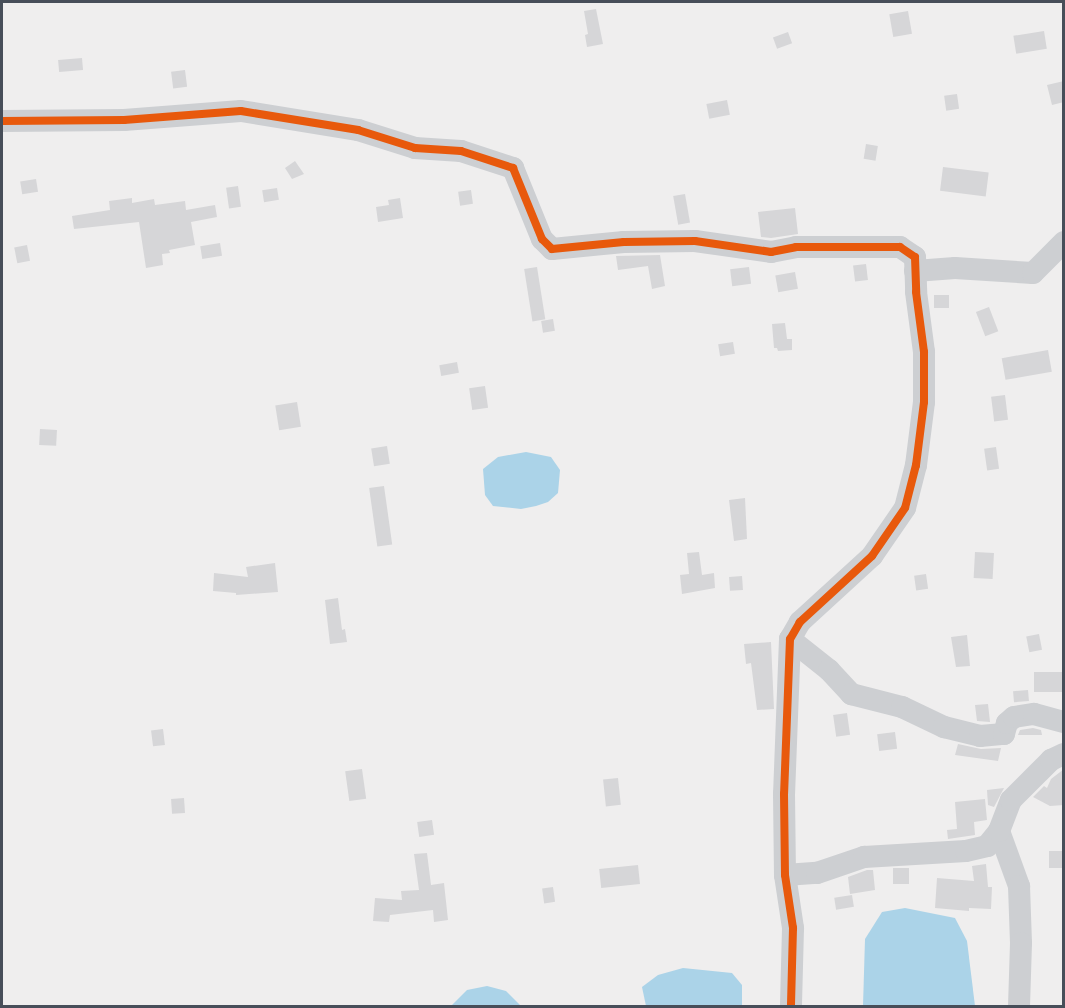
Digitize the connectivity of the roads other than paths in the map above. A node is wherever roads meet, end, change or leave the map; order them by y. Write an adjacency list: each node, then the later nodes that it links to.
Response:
1 (2, 121): 3 (street)
2 (1064, 242): 3 (street)
3 (915, 272): 4 (street)
4 (790, 639): 5 (street); 8 (street)
5 (1064, 722)
6 (1064, 754): 7 (street)
7 (999, 831): 8 (street); 10 (street)
8 (785, 875): 9 (street)
9 (791, 1006)
10 (1019, 1006)

